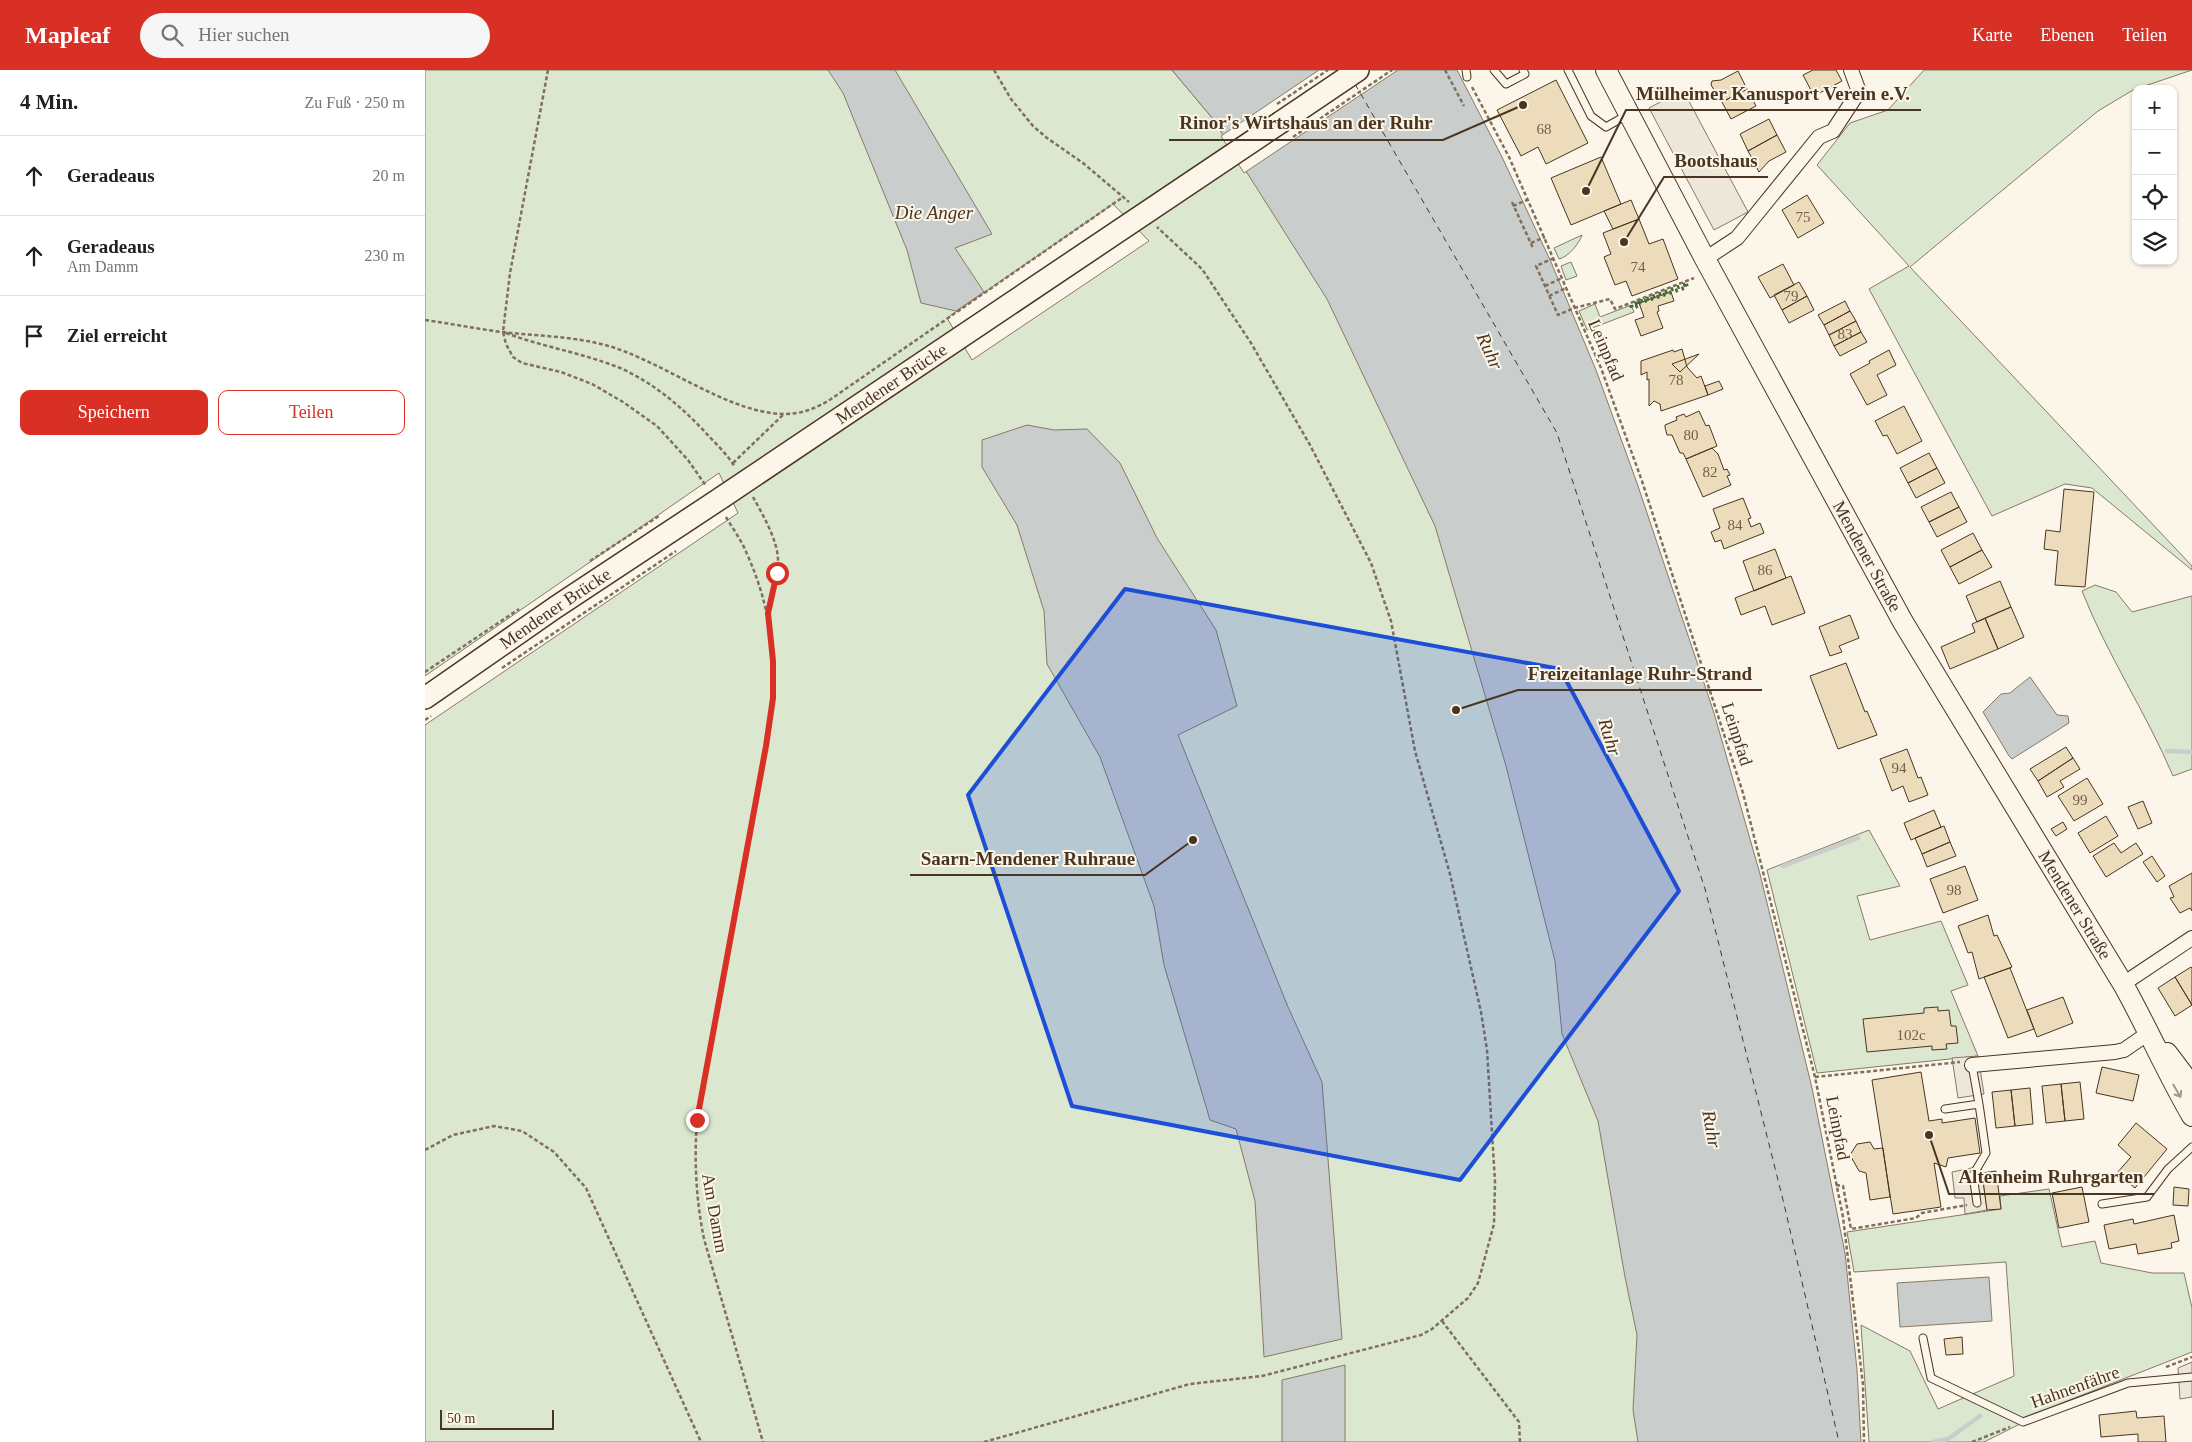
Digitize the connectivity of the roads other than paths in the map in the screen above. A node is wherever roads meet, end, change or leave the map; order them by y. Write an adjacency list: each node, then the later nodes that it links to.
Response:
1 (1358, 70): 9 (main road, Mendener Brücke, bridge)
2 (1494, 70): 3 (lane)
3 (1523, 70)
4 (1568, 70): 7 (lane)
5 (1606, 70): 7 (main road, Mendener Straße)
6 (1851, 70): 8 (street)
7 (1630, 114): 8 (main road, Mendener Straße)
8 (1705, 259): 11 (main road, Mendener Straße)
9 (429, 706)
10 (2192, 938): 11 (street)
11 (2123, 984): 12 (main road, Mendener Straße)
12 (2150, 1032): 13 (street); 14 (main road, Mendener Straße); 17 (main road, Mendener Straße, one-way to 17)
13 (1972, 1065): 15 (lane)
14 (2192, 1086)
15 (1979, 1104): 16 (lane); 19 (lane)
16 (1945, 1109)
17 (2192, 1116)
18 (2192, 1147): 20 (lane)
19 (1977, 1204)
20 (2102, 1204)
21 (1923, 1338): 22 (lane, Hahnenfähre)
22 (2192, 1377)

